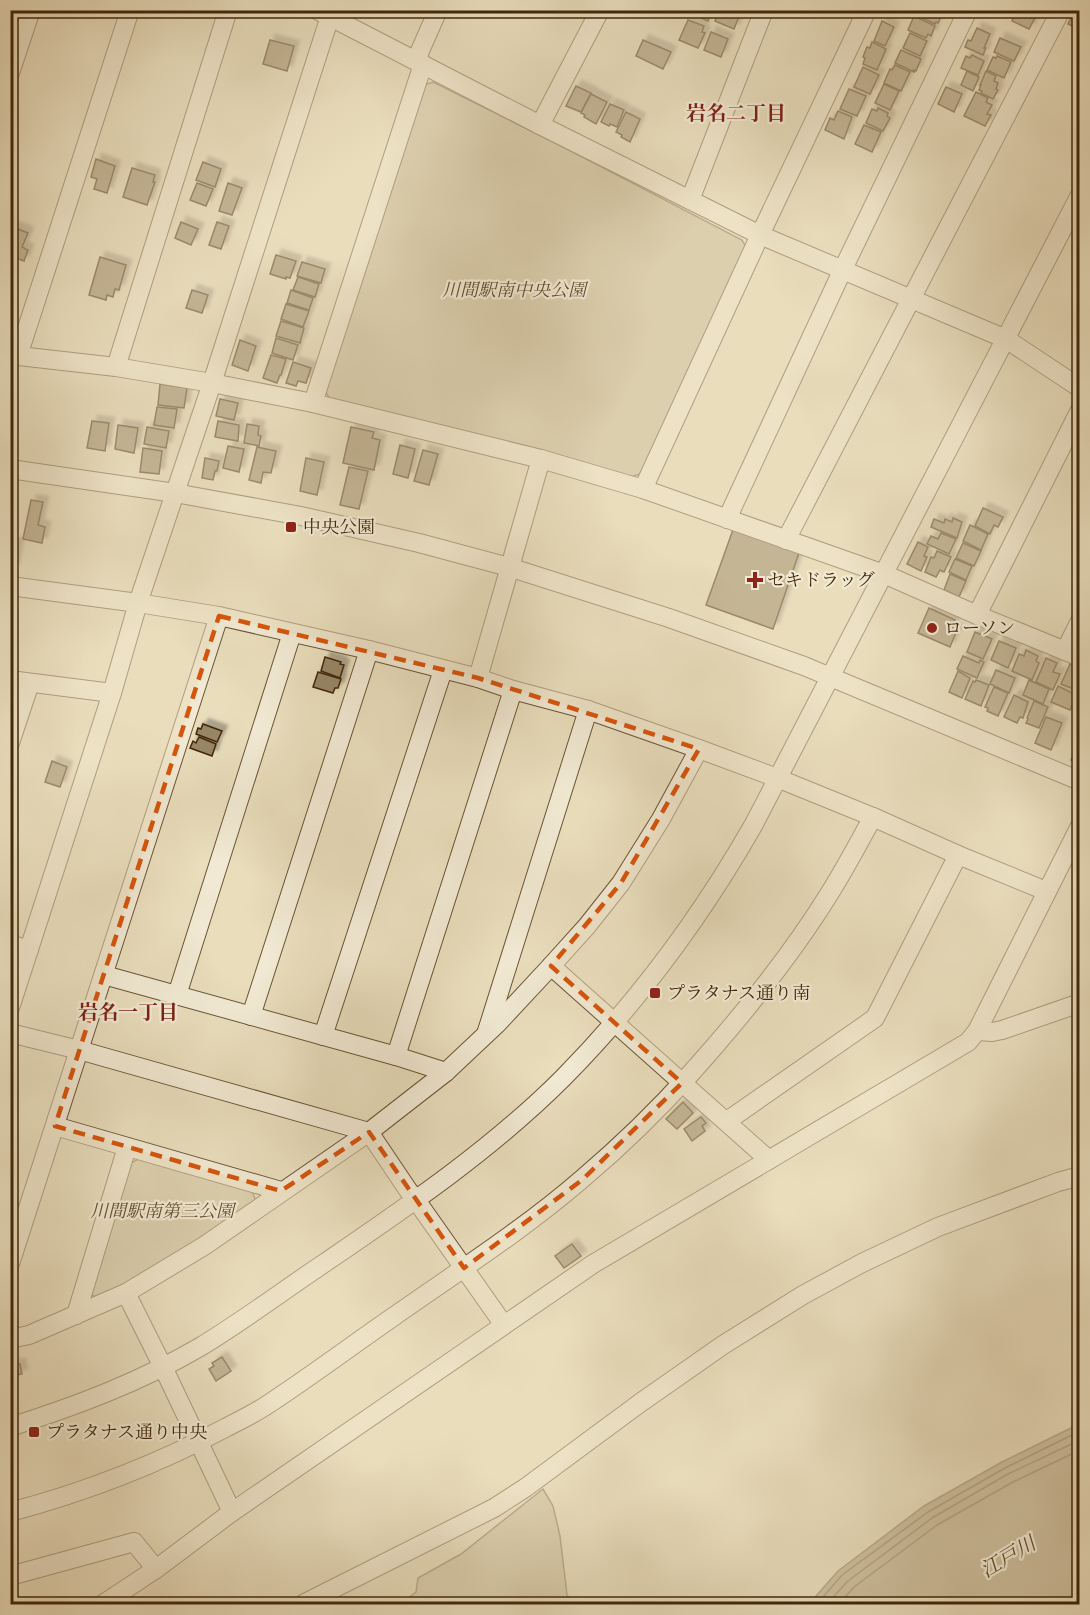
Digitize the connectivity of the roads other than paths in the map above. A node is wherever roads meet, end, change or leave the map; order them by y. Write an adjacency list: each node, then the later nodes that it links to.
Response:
1 (31, 10): 12 (street)
2 (130, 10): 20 (street)
3 (228, 10): 21 (street)
4 (438, 10): 11 (street)
5 (600, 10): 13 (street)
6 (764, 10): 15 (street)
7 (867, 10): 16 (street)
8 (968, 10): 17 (street)
9 (1061, 10): 18 (street)
10 (326, 13): 11 (street); 22 (street)
11 (419, 62): 13 (street); 24 (street)
12 (10, 73)
13 (540, 125): 15 (street)
14 (1080, 195): 19 (street)
15 (690, 200): 16 (street)
16 (760, 235): 17 (street); 28 (street)
17 (843, 269): 18 (street); 30 (street)
18 (912, 299): 19 (street); 31 (street)
19 (1006, 339): 23 (street); 33 (street)
20 (14, 356): 21 (street)
21 (116, 367): 22 (street)
22 (212, 383): 24 (street); 29 (street)
23 (1080, 388)
24 (313, 403): 26 (street)
25 (1080, 410): 36 (street)
26 (540, 459): 28 (street); 32 (street)
27 (10, 469): 29 (street)
28 (643, 489): 30 (street)
29 (175, 492): 32 (street); 35 (street)
30 (727, 519): 31 (street)
31 (786, 540): 33 (street)
32 (509, 567): 43 (street); 44 (street)
33 (884, 574): 36 (street); 43 (street)
34 (10, 586): 35 (street)
35 (138, 603): 37 (street); 48 (street)
36 (977, 615): 41 (street)
37 (219, 616): 39 (street); 61 (street)
38 (1080, 621): 41 (street)
39 (292, 633): 40 (street); 62 (street)
40 (369, 650): 42 (street); 65 (street)
41 (1072, 654)
42 (443, 670): 44 (street); 70 (street)
43 (831, 676): 52 (street); 53 (street)
44 (478, 678): 47 (street)
45 (10, 680): 46 (street)
46 (30, 683): 48 (street); 50 (street)
47 (513, 690): 49 (street); 72 (street)
48 (112, 693): 59 (street)
49 (588, 710): 51 (street); 69 (street)
50 (10, 743)
51 (699, 749): 52 (street); 60 (street)
52 (777, 778): 54 (street); 66 (street)
53 (1080, 782)
54 (873, 817): 56 (street); 74 (street)
55 (1080, 826): 57 (street)
56 (958, 855): 57 (street); 75 (street)
57 (1046, 891): 67 (street)
58 (10, 944): 59 (street)
59 (29, 950): 64 (street)
60 (551, 966): 66 (street); 69 (street)
61 (104, 975): 62 (street); 71 (street)
62 (177, 996): 65 (street)
63 (1080, 1003): 67 (street)
64 (10, 1008)
65 (251, 1016): 70 (street)
66 (615, 1024): 74 (street); 82 (street)
67 (976, 1031): 79 (street)
68 (10, 1033): 71 (street)
69 (487, 1033): 73 (street)
70 (323, 1036): 72 (street)
71 (79, 1050): 76 (street); 77 (street)
72 (396, 1056): 73 (street)
73 (446, 1072): 77 (street)
74 (682, 1083): 75 (street); 84 (street)
75 (727, 1120): 79 (street)
76 (55, 1126): 78 (street); 83 (street)
77 (369, 1132): 81 (street); 82 (street)
78 (126, 1147): 81 (street); 86 (street)
79 (769, 1160): 87 (street)
80 (1080, 1176): 97 (street)
81 (281, 1191): 85 (street)
82 (416, 1200): 84 (street); 89 (street)
83 (10, 1264)
84 (464, 1268): 87 (street); 91 (street)
85 (126, 1293): 86 (street); 89 (street)
86 (76, 1315): 88 (street)
87 (504, 1325): 92 (street)
88 (10, 1339)
89 (163, 1367): 90 (street); 91 (street)
90 (10, 1427)
91 (199, 1442): 92 (street); 93 (street)
92 (232, 1512): 94 (street)
93 (11, 1513)
94 (156, 1569): 95 (street); 96 (street)
95 (10, 1576)
96 (103, 1605)
97 (303, 1605)

